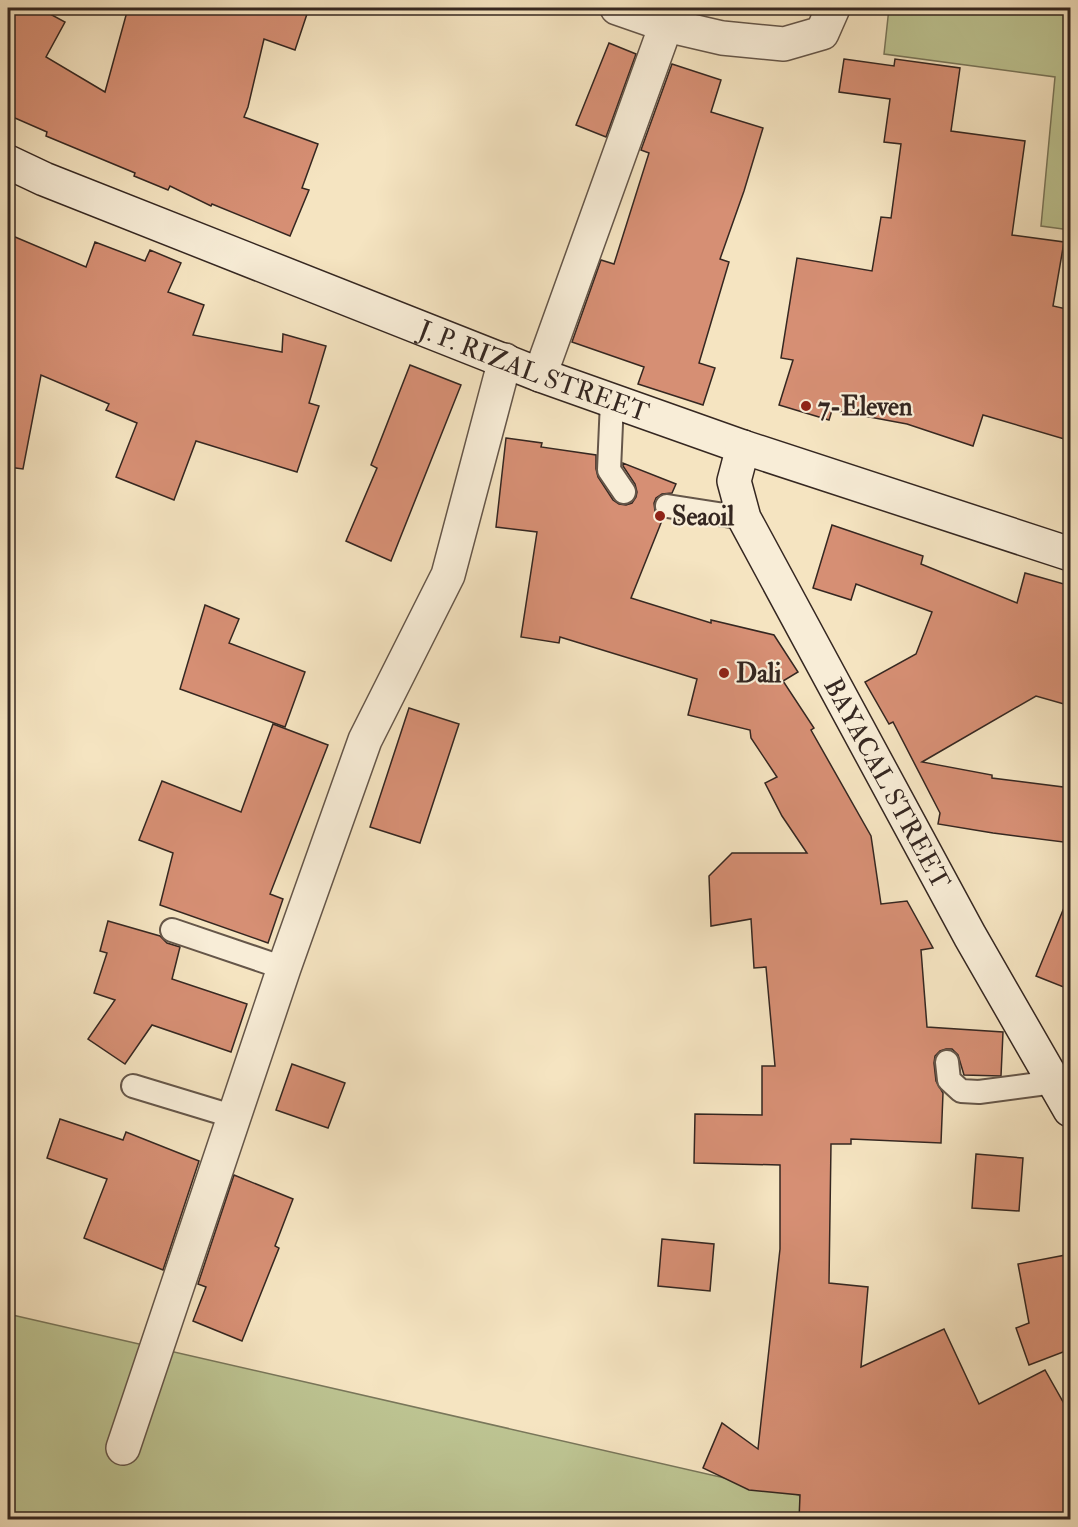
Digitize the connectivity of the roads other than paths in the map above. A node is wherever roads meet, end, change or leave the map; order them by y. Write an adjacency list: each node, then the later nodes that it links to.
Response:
1 (617, 8): 3 (main road)
2 (833, 8): 3 (main road)
3 (666, 25): 6 (main road)
4 (8, 162): 5 (main road, J. P. RIZAL STREET)
5 (505, 360): 6 (main road, J. P. RIZAL STREET); 14 (main road)
6 (540, 375): 7 (main road, J. P. RIZAL STREET)
7 (612, 401): 8 (main road, J. P. RIZAL STREET); 9 (lane)
8 (743, 447): 11 (main road, BAYACAL STREET); 12 (main road, J. P. RIZAL STREET)
9 (624, 492)
10 (667, 506): 11 (lane)
11 (744, 518): 17 (main road, BAYACAL STREET)
12 (1071, 554)
13 (172, 930): 14 (lane)
14 (284, 968): 18 (main road)
15 (947, 1062): 17 (lane)
16 (133, 1086): 18 (lane)
17 (1063, 1096)
18 (235, 1117): 19 (main road)
19 (123, 1448)

